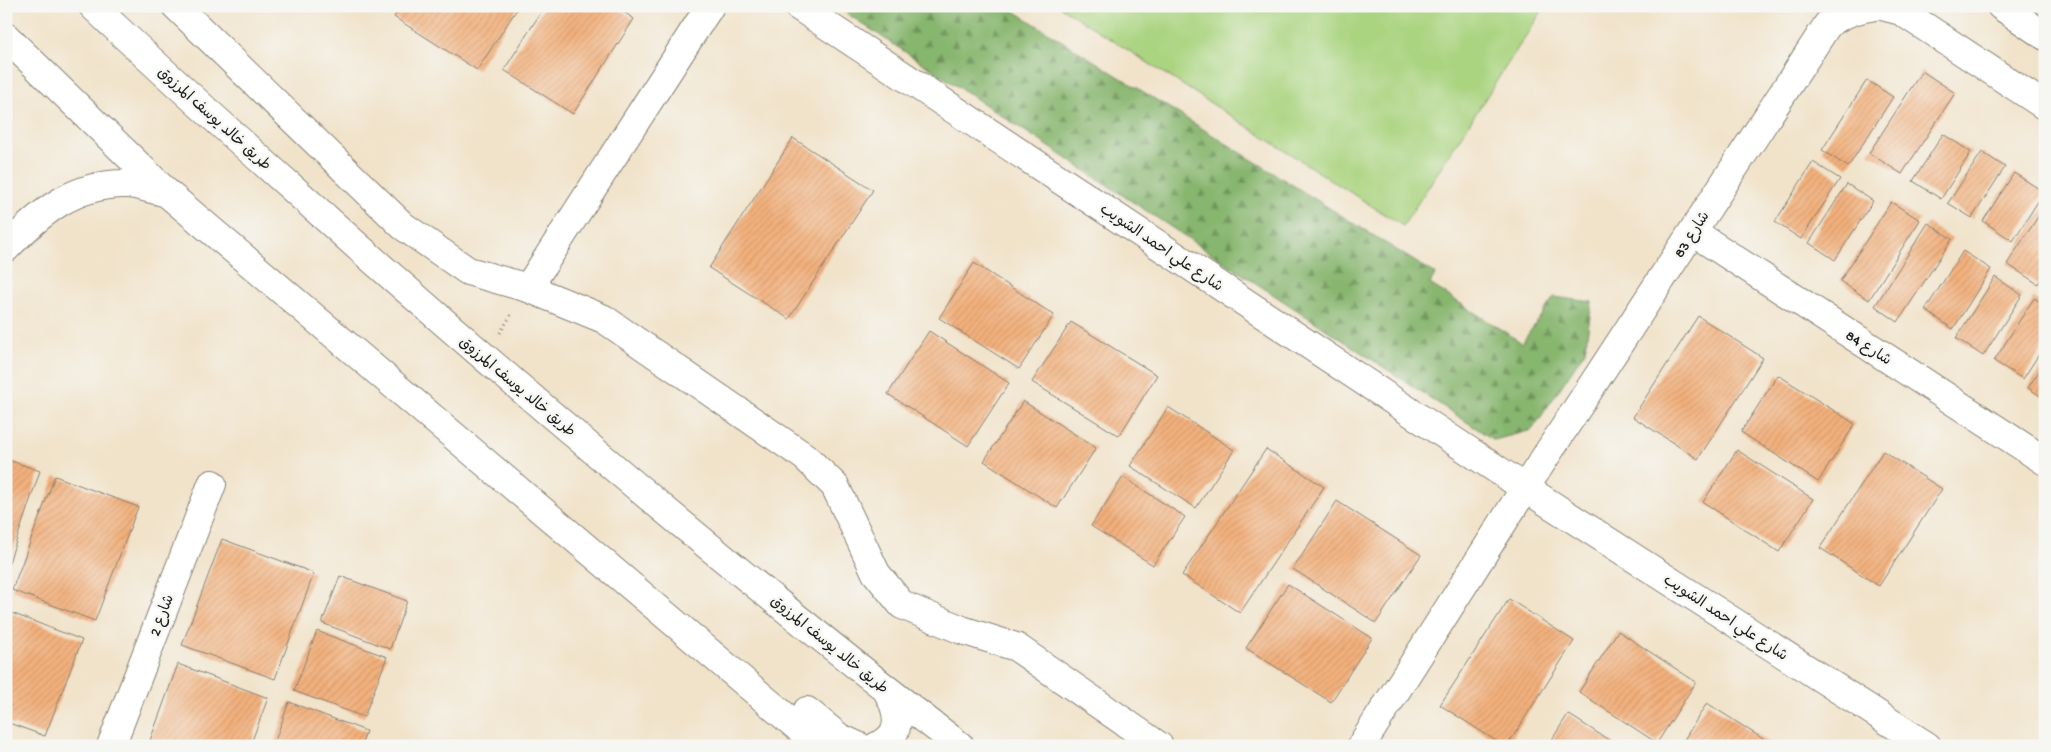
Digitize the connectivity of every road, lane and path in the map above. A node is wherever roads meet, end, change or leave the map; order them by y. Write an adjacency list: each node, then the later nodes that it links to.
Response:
1 (176, 6): 14 (street)
2 (710, 6): 14 (street)
3 (798, 6): 18 (street, شارع علي احمد الشويب)
4 (2001, 6): 8 (street)
5 (1870, 7): 7 (street, شارع 83); 12 (street, شارع 83)
6 (100, 12): 15 (street, طريق خالد يوسف المرزوق)
7 (1919, 13): 10 (street, شارع 83)
8 (2045, 36)
9 (6, 37): 11 (street)
10 (2045, 106)
11 (167, 193): 13 (street); 19 (street)
12 (1693, 232): 16 (street, شارع 84); 18 (street, شارع 83)
13 (6, 248)
14 (528, 288): 15 (path); 26 (street)
15 (484, 359): 20 (street, طريق خالد يوسف المرزوق)
16 (2045, 461)
17 (212, 484): 21 (street, شارع 2)
18 (1525, 488): 27 (street); 28 (street, شارع علي احمد الشويب)
19 (548, 517): 22 (street); 23 (street)
20 (886, 689): 24 (street); 25 (street, طريق خالد يوسف المرزوق)
21 (111, 746)
22 (820, 746)
23 (858, 746)
24 (877, 746)
25 (960, 746)
26 (1159, 746)
27 (1361, 746)
28 (1927, 746)

